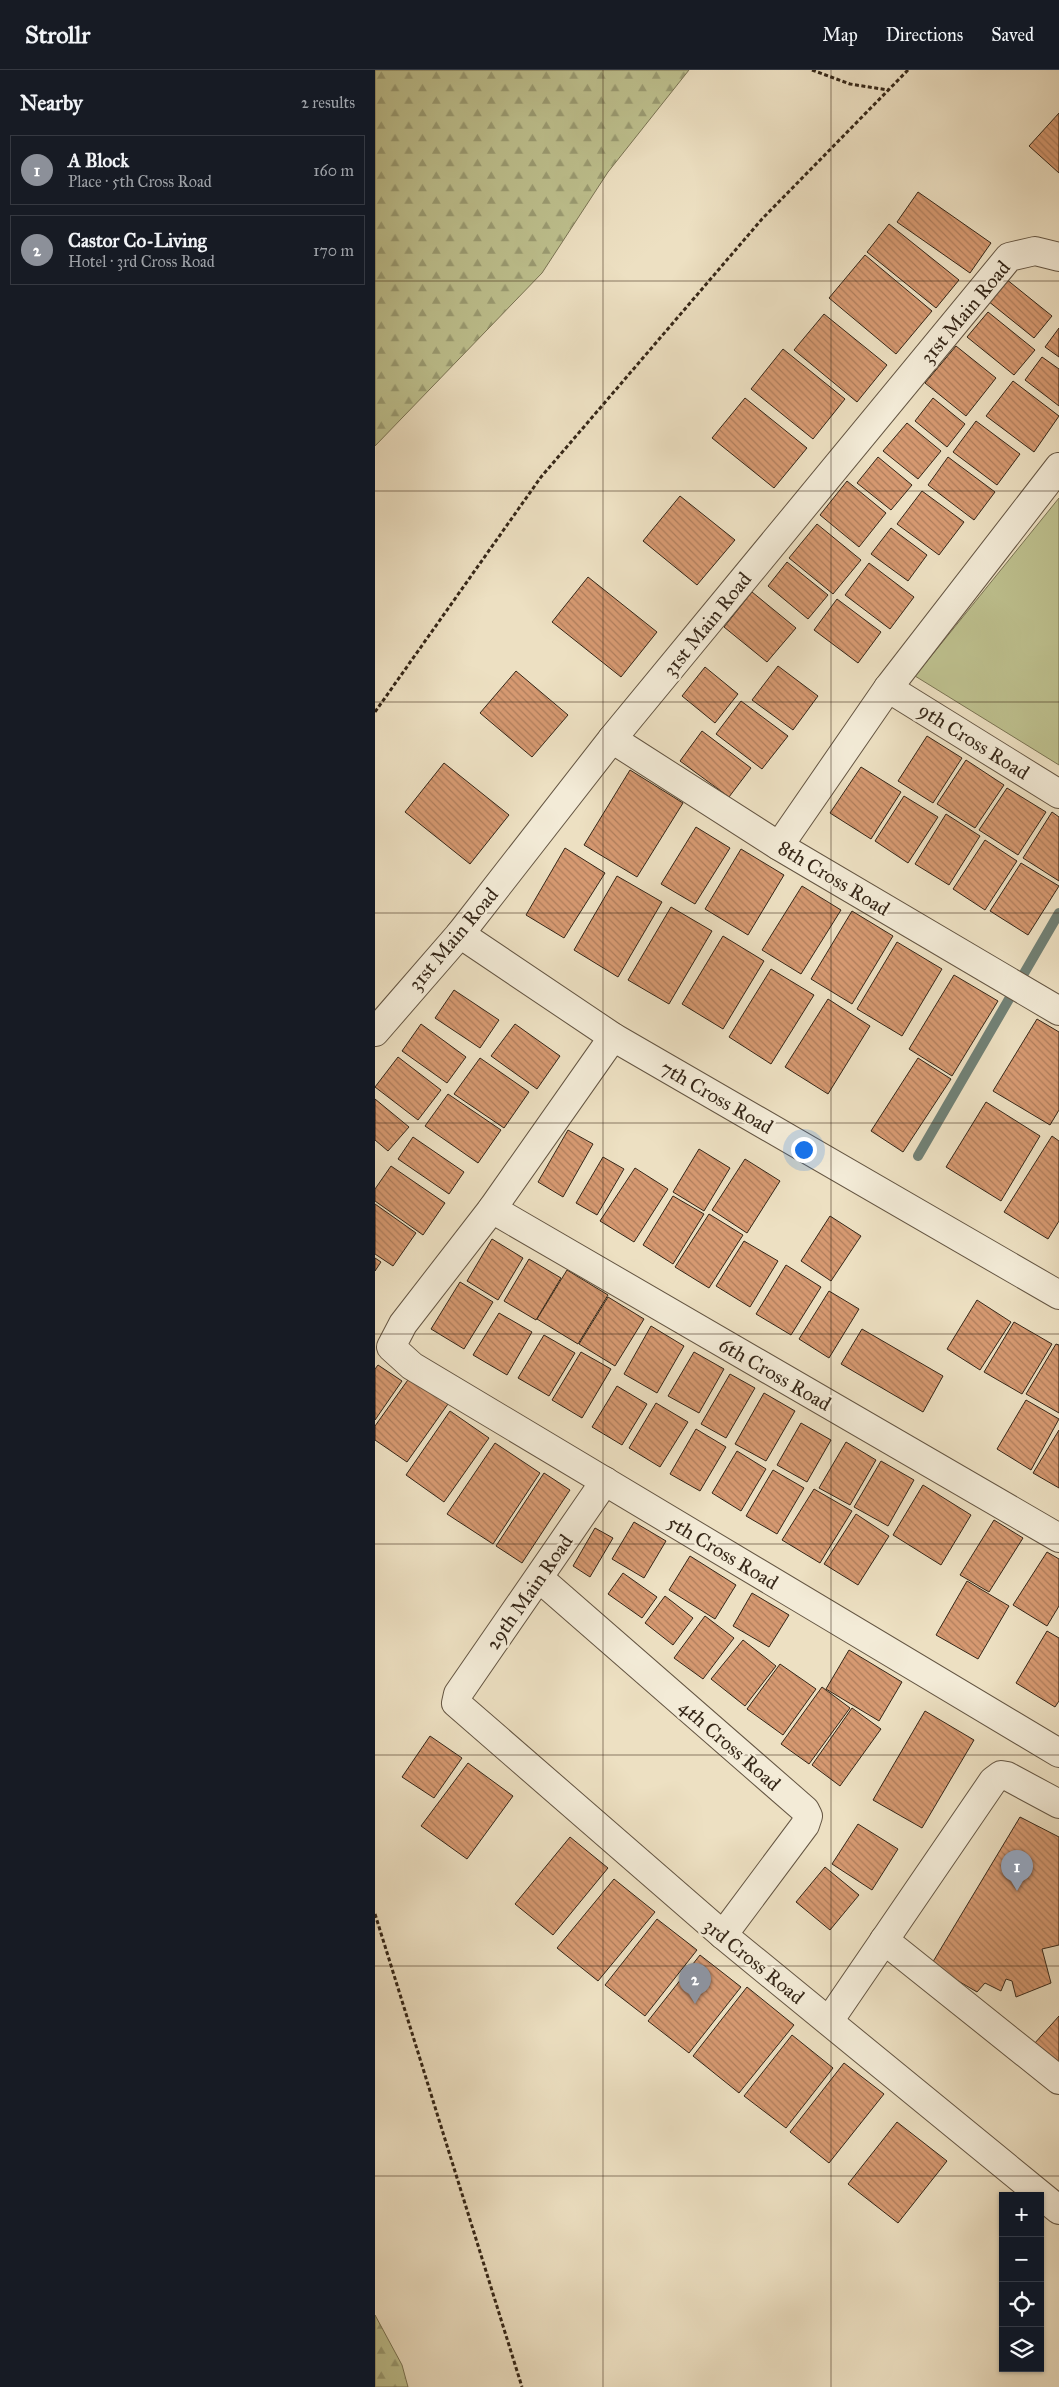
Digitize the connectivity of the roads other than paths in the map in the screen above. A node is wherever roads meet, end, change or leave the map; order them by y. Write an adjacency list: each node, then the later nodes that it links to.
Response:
1 (1059, 257): 4 (street, 31st Main Road)
2 (1059, 467): 3 (street)
3 (888, 688): 5 (street, 9th Cross Road); 6 (street)
4 (612, 739): 6 (street, 8th Cross Road); 7 (street, 31st Main Road)
5 (1059, 794)
6 (779, 846): 8 (street, 8th Cross Road)
7 (460, 934): 9 (street, 31st Main Road); 10 (street, 7th Cross Road)
8 (1059, 1012)
9 (375, 1032)
10 (613, 1037): 11 (street); 12 (street, 7th Cross Road)
11 (492, 1209): 13 (street, 5th Cross Road); 14 (street, 6th Cross Road)
12 (1059, 1295)
13 (605, 1482): 15 (street, 29th Main Road); 17 (street, 5th Cross Road)
14 (1059, 1538)
15 (539, 1578): 16 (street, 29th Main Road); 19 (street, 4th Cross Road)
16 (456, 1703): 19 (street, 3rd Cross Road)
17 (1059, 1753)
18 (1059, 1804): 20 (street)
19 (723, 1936): 21 (street, 3rd Cross Road)
20 (884, 1940): 21 (street); 22 (street)
21 (829, 2021): 23 (street, 3rd Cross Road)
22 (1059, 2080)
23 (1059, 2210)

